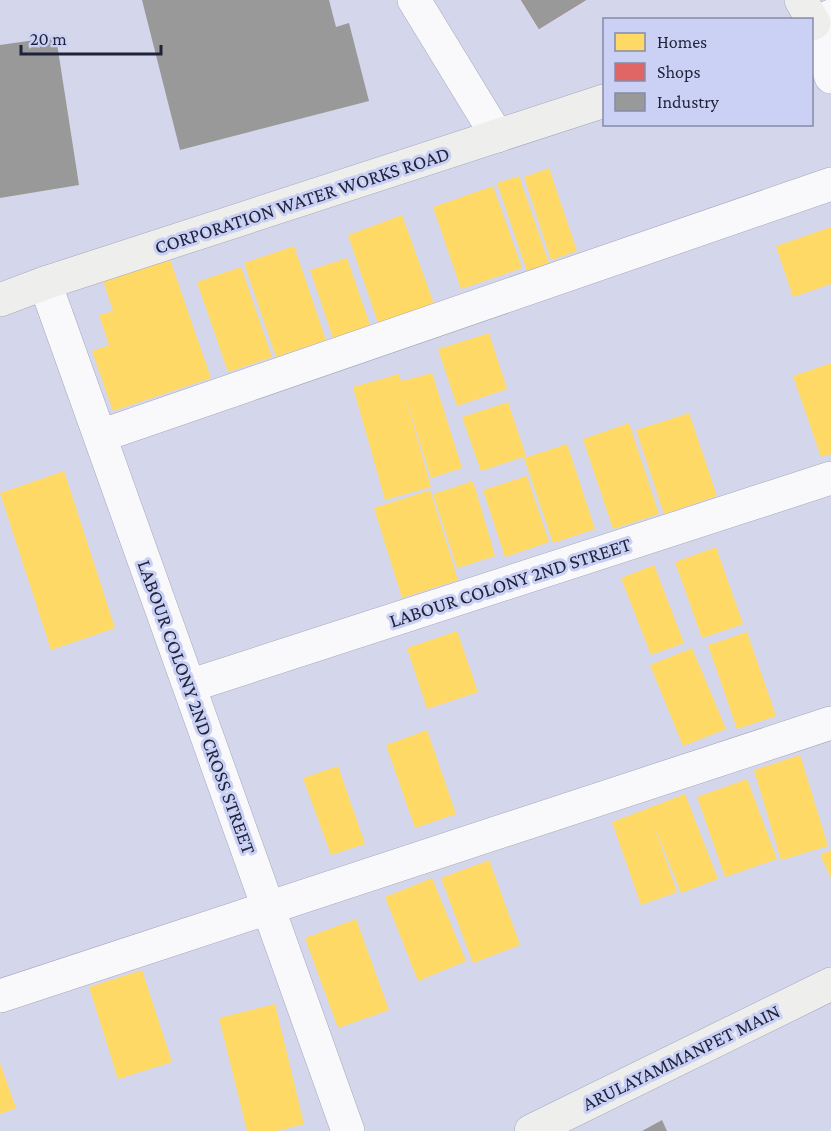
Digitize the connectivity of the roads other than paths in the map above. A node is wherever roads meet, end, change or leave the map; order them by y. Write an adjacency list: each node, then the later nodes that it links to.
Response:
1 (414, 0): 5 (street)
2 (814, 16): 3 (street)
3 (831, 77)
4 (603, 101): 5 (street, CORPORATION WATER WORKS ROAD)
5 (497, 136): 7 (street, CORPORATION WATER WORKS ROAD)
6 (831, 184): 9 (street)
7 (45, 284): 8 (street, CORPORATION WATER WORKS ROAD); 9 (street, LABOUR COLONY 2ND CROSS STREET)
8 (0, 300)
9 (100, 436): 11 (street, LABOUR COLONY 2ND CROSS STREET)
10 (831, 478): 11 (street, LABOUR COLONY 2ND STREET)
11 (189, 686): 13 (street, LABOUR COLONY 2ND CROSS STREET)
12 (831, 723): 13 (street)
13 (268, 906): 15 (street); 16 (street, LABOUR COLONY 2ND CROSS STREET)
14 (831, 984): 17 (street, ARULAYAMMANPET MAIN)
15 (0, 996)
16 (348, 1131)
17 (531, 1131)

